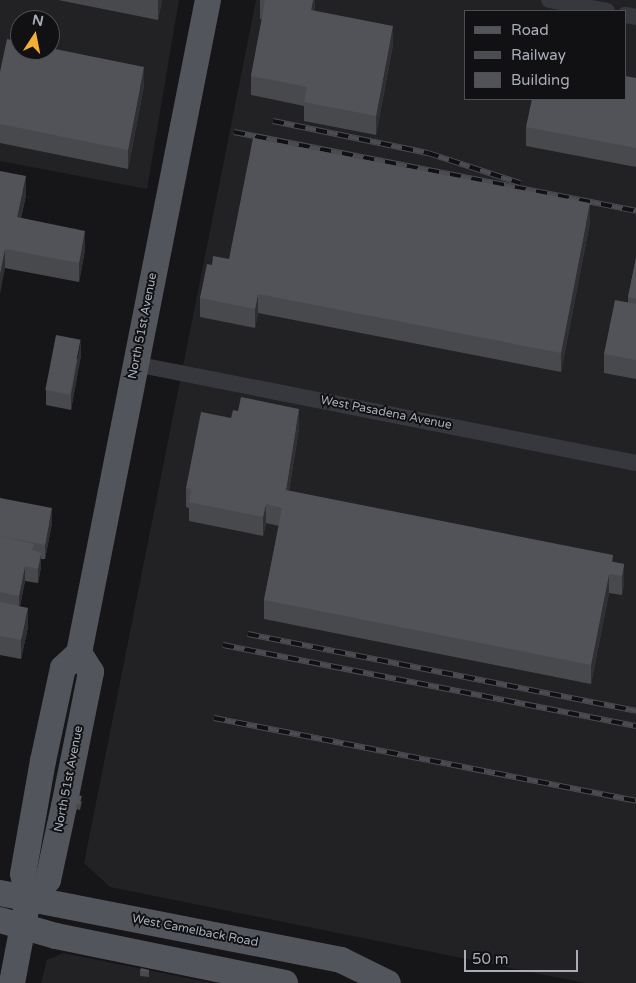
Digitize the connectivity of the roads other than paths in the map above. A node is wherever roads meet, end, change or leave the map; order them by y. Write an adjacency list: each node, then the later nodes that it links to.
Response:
1 (208, 0): 4 (main road, North 51st Avenue)
2 (549, 0): 3 (street)
3 (602, 10)
4 (135, 364): 5 (street, West Pasadena Avenue); 7 (main road, North 51st Avenue)
5 (636, 463)
6 (0, 893): 7 (main road, West Camelback Road)
7 (28, 899): 8 (main road, North 51st Avenue); 11 (main road, West Camelback Road)
8 (12, 922): 9 (main road, North 51st Avenue); 10 (main road)
9 (12, 983)
10 (285, 983)
11 (385, 983)

